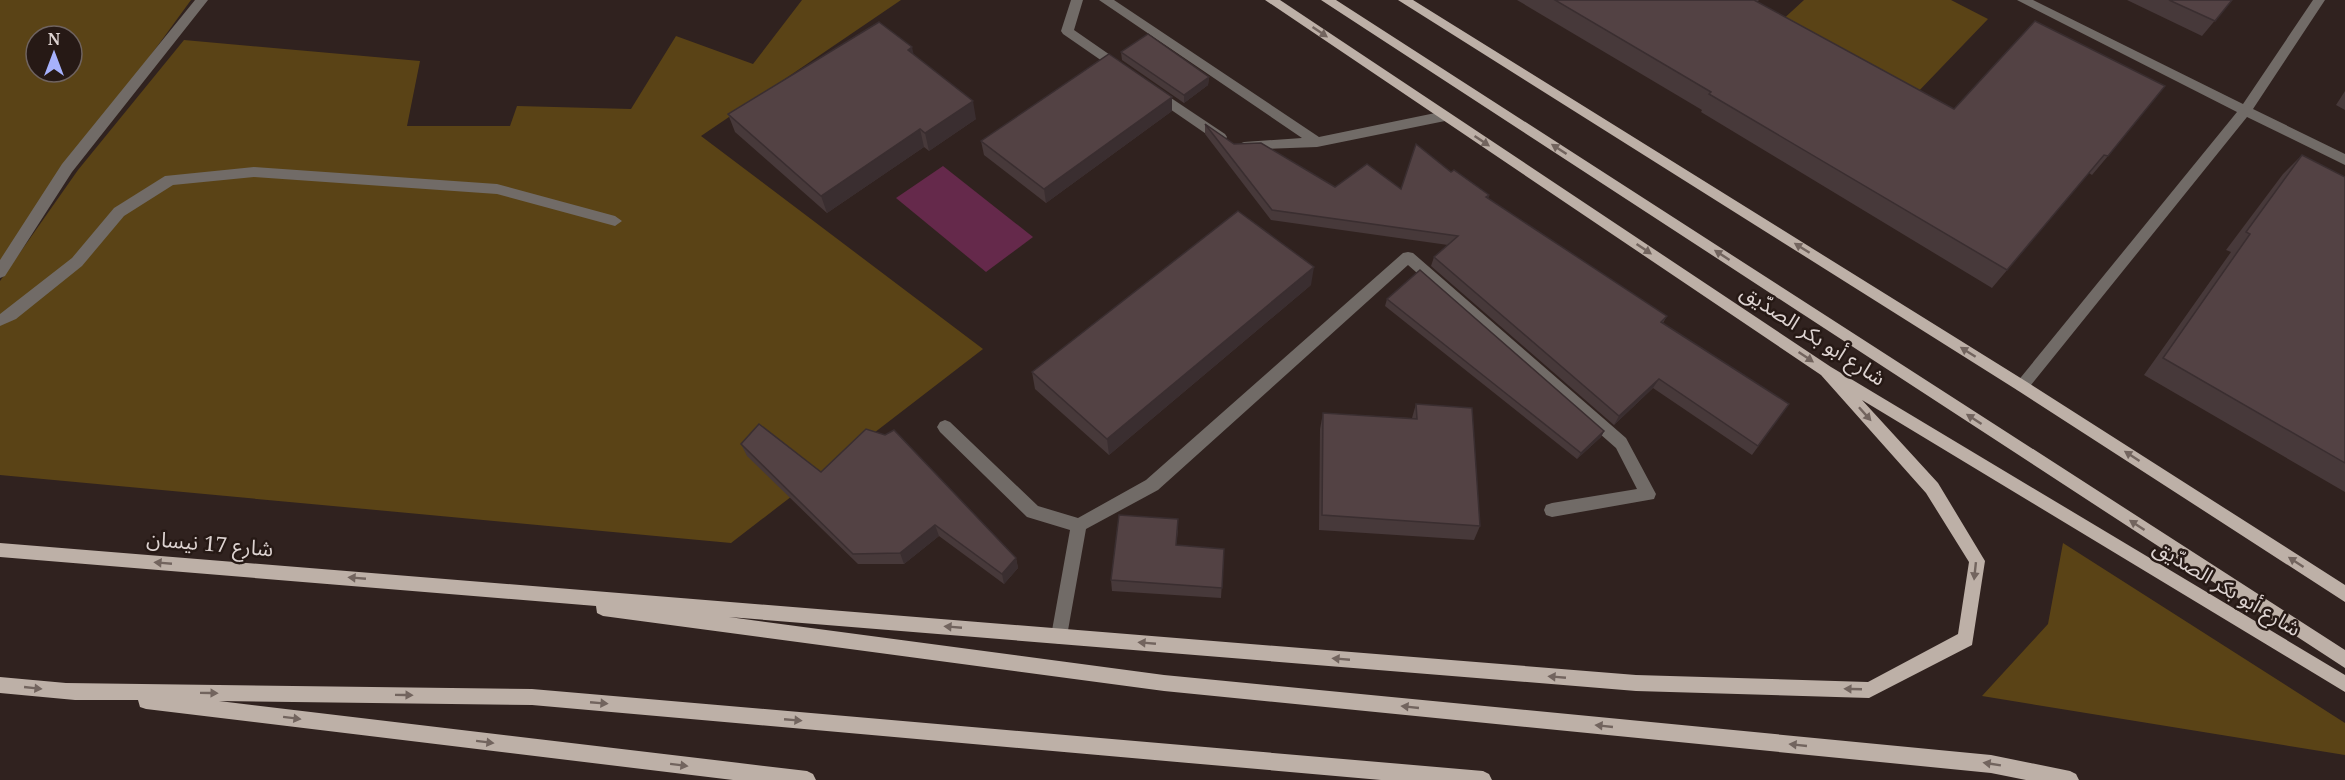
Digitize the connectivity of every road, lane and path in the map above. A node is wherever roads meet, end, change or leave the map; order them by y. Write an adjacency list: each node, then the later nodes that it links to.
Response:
1 (202, 0): 14 (street)
2 (1077, 0): 11 (street)
3 (1105, 0): 11 (street)
4 (1271, 0): 10 (main road, شارع أبو بكر الصدّيق, one-way to 10)
5 (1327, 0): 25 (main road, one-way to 5)
6 (1404, 0): 17 (main road, one-way to 6)
7 (2024, 0): 9 (street)
8 (2319, 0): 9 (street)
9 (2246, 110): 12 (street); 17 (street)
10 (1445, 116): 11 (street); 16 (main road, شارع أبو بكر الصدّيق, one-way to 16)
11 (1317, 142)
12 (2345, 160)
13 (615, 221): 15 (street)
14 (0, 272)
15 (0, 320)
16 (1826, 370): 24 (main road, one-way to 24); 26 (main road, شارع أبو بكر الصدّيق)
17 (2022, 386): 23 (main road, one-way to 17)
18 (945, 427): 20 (street)
19 (1552, 510): 20 (street)
20 (1080, 525): 24 (street)
21 (0, 550): 22 (main road, شارع 17 نيسان, one-way to 21)
22 (416, 583): 24 (main road, one-way to 22); 31 (main road, one-way to 22)
23 (2345, 594)
24 (1059, 636)
25 (2345, 660)
26 (2345, 684)
27 (0, 685): 28 (main road, one-way to 28)
28 (67, 691): 29 (main road, one-way to 29); 30 (main road, one-way to 30)
29 (807, 780)
30 (1483, 780)
31 (2070, 780)

